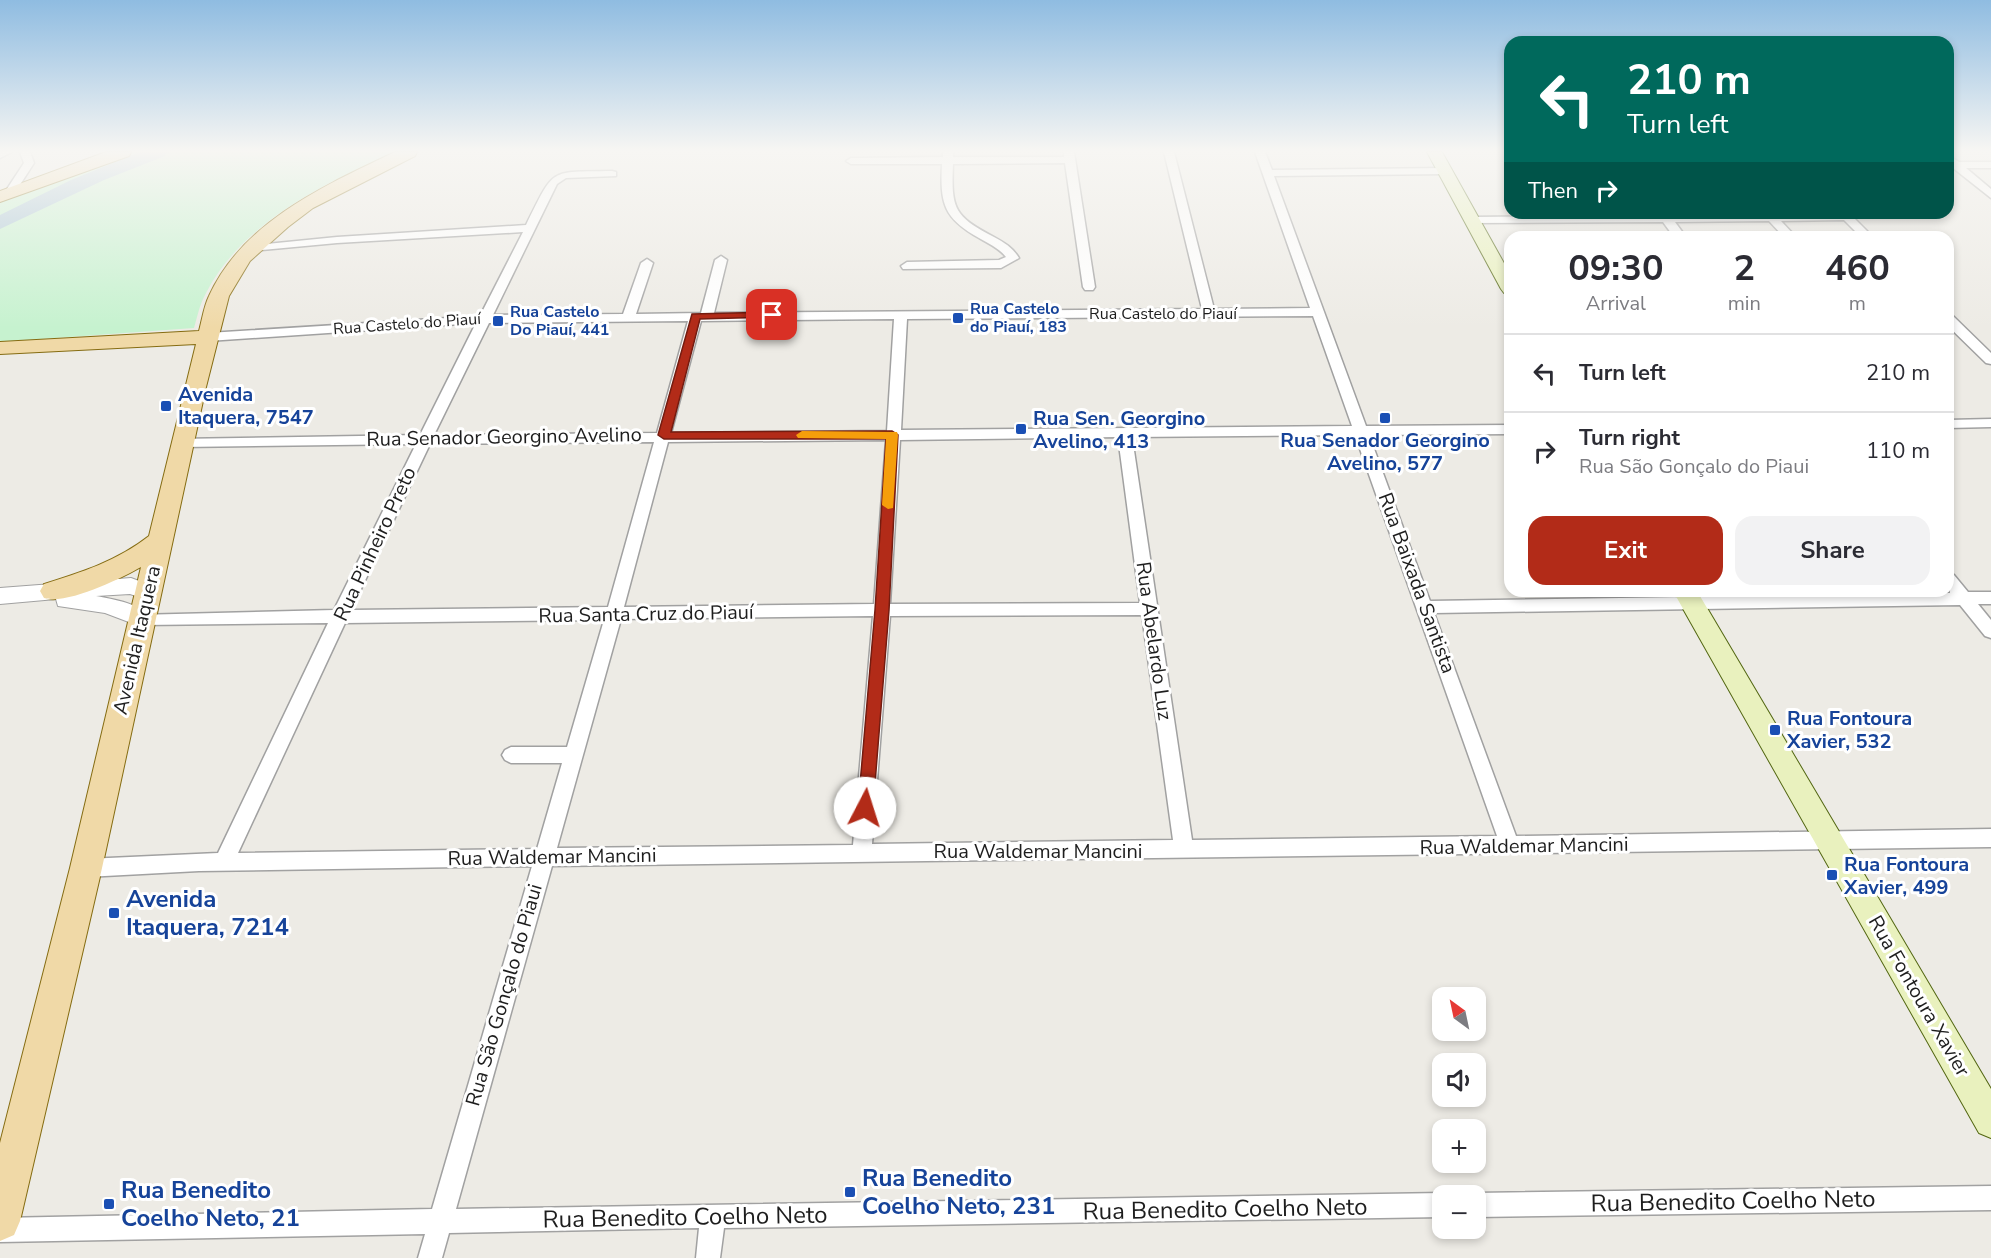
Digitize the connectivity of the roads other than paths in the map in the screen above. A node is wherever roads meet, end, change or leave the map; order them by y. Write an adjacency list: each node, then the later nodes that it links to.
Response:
1 (298, 211): 15 (main road, Avenida Itaquera)
2 (539, 211): 12 (street, Rua Pinheiro Preto)
3 (951, 211): 18 (street)
4 (1077, 211): 20 (street)
5 (1183, 211): 23 (street)
6 (1281, 211): 21 (street, Rua Baixada Santista)
7 (1466, 211): 11 (main road)
8 (1504, 219): 11 (street)
9 (1773, 219): 13 (street)
10 (1848, 219): 14 (street)
11 (1471, 220): 19 (main road)
12 (530, 228): 15 (street); 26 (street, Rua Pinheiro Preto)
13 (1784, 231)
14 (1861, 231)
15 (251, 248): 28 (main road, Avenida Itaquera)
16 (721, 260): 25 (street, Rua São Gonçalo do Piaui)
17 (647, 263): 24 (street)
18 (907, 266)
19 (1504, 278)
20 (1089, 286)
21 (1318, 312): 23 (street, Rua Castelo do Piauí); 34 (street, Rua Baixada Santista)
22 (901, 314): 23 (street, Rua Castelo do Piauí); 25 (street, Rua Castelo do Piauí); 37 (street)
23 (1209, 314)
24 (629, 316): 25 (street, Rua Castelo do Piauí); 26 (street, Rua Castelo do Piauí)
25 (701, 316): 36 (street, Rua São Gonçalo do Piaui)
26 (485, 319): 28 (street, Rua Castelo do Piauí); 38 (street, Rua Pinheiro Preto)
27 (1954, 324): 30 (street)
28 (208, 336): 29 (main road, Rua Castelo do Piauí); 39 (main road, Avenida Itaquera)
29 (0, 348)
30 (1991, 360)
31 (1991, 423): 32 (street)
32 (1954, 424)
33 (1504, 429): 34 (street, Rua Senador Georgino Avelino)
34 (1361, 430): 35 (street, Rua Senador Georgino Avelino); 48 (street, Rua Baixada Santista)
35 (1124, 432): 37 (street, Rua Senador Georgino Avelino); 49 (street, Rua Abelardo Luz)
36 (664, 435): 37 (street, Rua Senador Georgino Avelino); 38 (street, Rua Senador Georgino Avelino); 51 (street, Rua São Gonçalo do Piaui)
37 (892, 435): 50 (street)
38 (426, 438): 39 (street, Rua Senador Georgino Avelino); 52 (street, Rua Pinheiro Preto)
39 (182, 442): 40 (main road, Avenida Itaquera)
40 (159, 541): 42 (main road); 47 (main road, Avenida Itaquera)
41 (1954, 586): 45 (street)
42 (53, 591): 43 (street); 47 (street)
43 (5, 596): 47 (street)
44 (1688, 597): 45 (street); 48 (street); 57 (main road, Rua Fontoura Xavier)
45 (1964, 598): 46 (street); 53 (street)
46 (1991, 598)
47 (145, 605): 52 (street, Rua Santa Cruz do Piauí); 63 (main road, Avenida Itaquera)
48 (1426, 607): 58 (street, Rua Baixada Santista)
49 (1150, 609): 50 (street, Rua Santa Cruz do Piauí); 59 (street, Rua Abelardo Luz)
50 (882, 610): 51 (street, Rua Santa Cruz do Piauí); 60 (street)
51 (614, 614): 52 (street, Rua Santa Cruz do Piauí); 55 (street, Rua São Gonçalo do Piaui)
52 (340, 617): 62 (street, Rua Pinheiro Preto)
53 (1991, 632)
54 (511, 755): 55 (street)
55 (572, 755): 61 (street, Rua São Gonçalo do Piaui)
56 (1991, 838): 57 (street, Rua Waldemar Mancini)
57 (1831, 842): 58 (street, Rua Waldemar Mancini); 64 (main road, Rua Fontoura Xavier)
58 (1510, 846): 59 (street, Rua Waldemar Mancini)
59 (1184, 850): 60 (street, Rua Waldemar Mancini)
60 (862, 852): 61 (street, Rua Waldemar Mancini)
61 (543, 857): 62 (street, Rua Waldemar Mancini); 70 (street, Rua São Gonçalo do Piaui)
62 (224, 861): 63 (street, Rua Waldemar Mancini)
63 (86, 868): 69 (main road, Avenida Itaquera)
64 (1991, 1121)
65 (1991, 1198): 67 (street, Rua Benedito Coelho Neto)
66 (1432, 1205): 68 (street, Rua Benedito Coelho Neto)
67 (1486, 1205)
68 (713, 1216): 70 (street, Rua Benedito Coelho Neto); 73 (street)
69 (0, 1221)
70 (440, 1221): 71 (street, Rua Benedito Coelho Neto); 72 (street, Rua São Gonçalo do Piaui)
71 (0, 1230)
72 (430, 1258)
73 (708, 1258)

